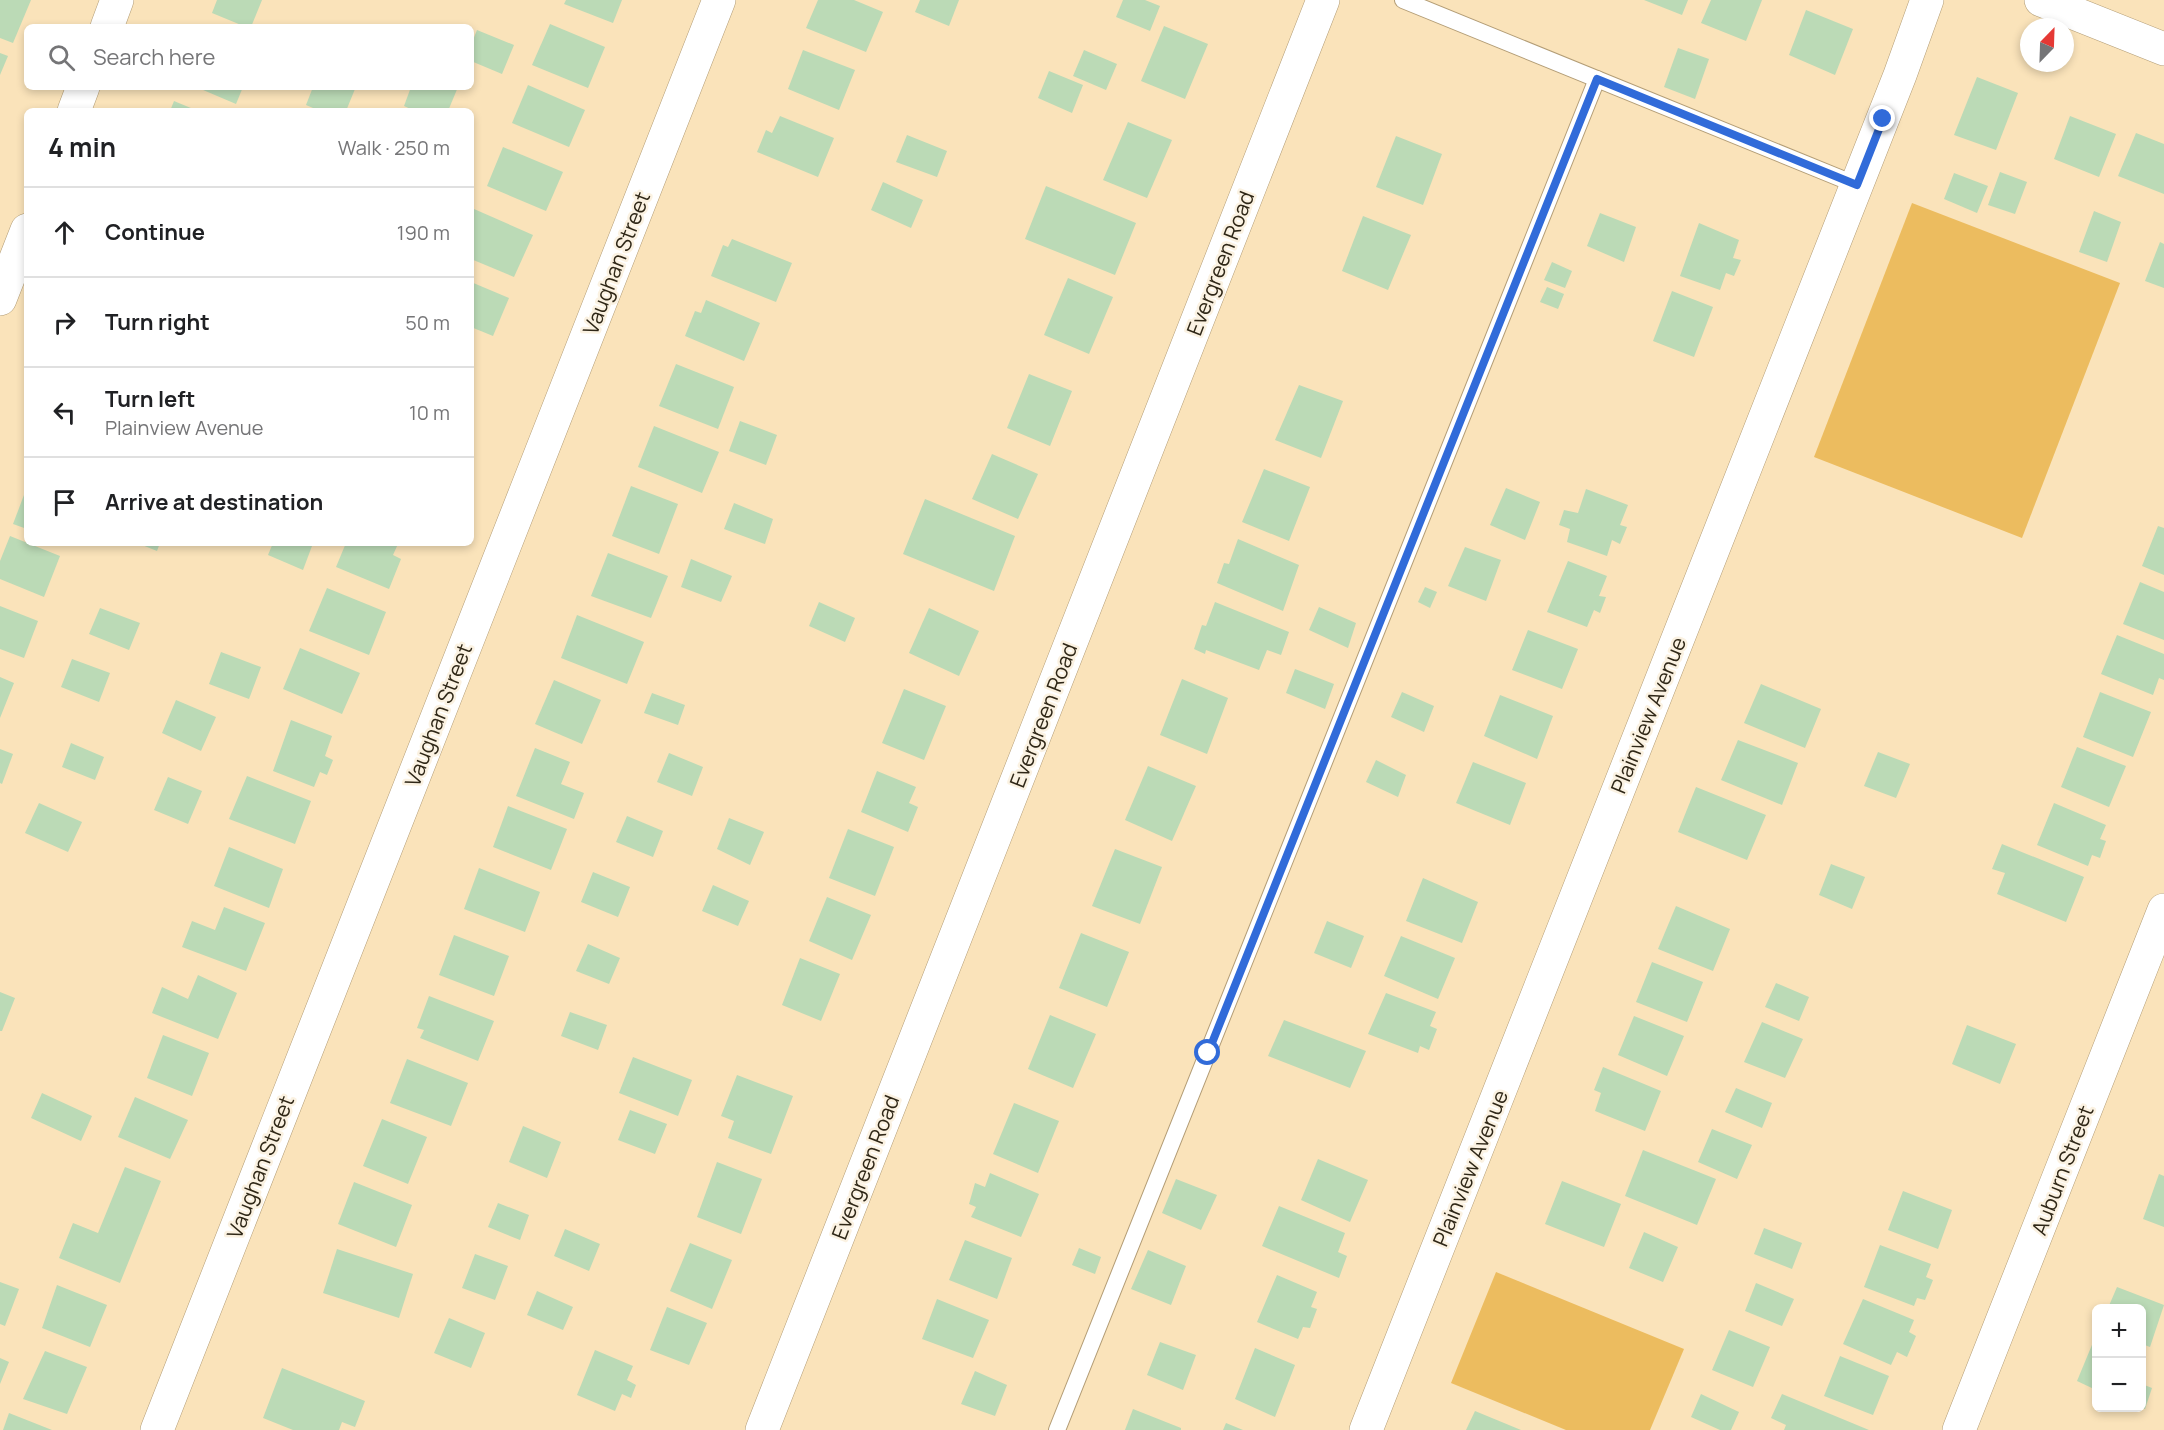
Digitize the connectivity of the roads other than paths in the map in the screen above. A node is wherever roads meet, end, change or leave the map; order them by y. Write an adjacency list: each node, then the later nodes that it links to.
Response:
1 (117, 0): 7 (street)
2 (720, 0): 16 (street, Vaughan Street)
3 (1323, 0): 17 (street, Evergreen Road)
4 (1403, 0): 9 (lane)
5 (1927, 0): 12 (street, Plainview Avenue)
6 (2041, 0): 8 (street)
7 (108, 24)
8 (2164, 49)
9 (1597, 79): 12 (lane); 18 (lane)
10 (82, 90): 11 (street)
11 (75, 108)
12 (1857, 185): 19 (street, Plainview Avenue)
13 (24, 238): 14 (street)
14 (0, 298)
15 (2164, 910): 20 (street, Auburn Street)
16 (157, 1430)
17 (762, 1430)
18 (1057, 1430)
19 (1366, 1430)
20 (1959, 1430)

